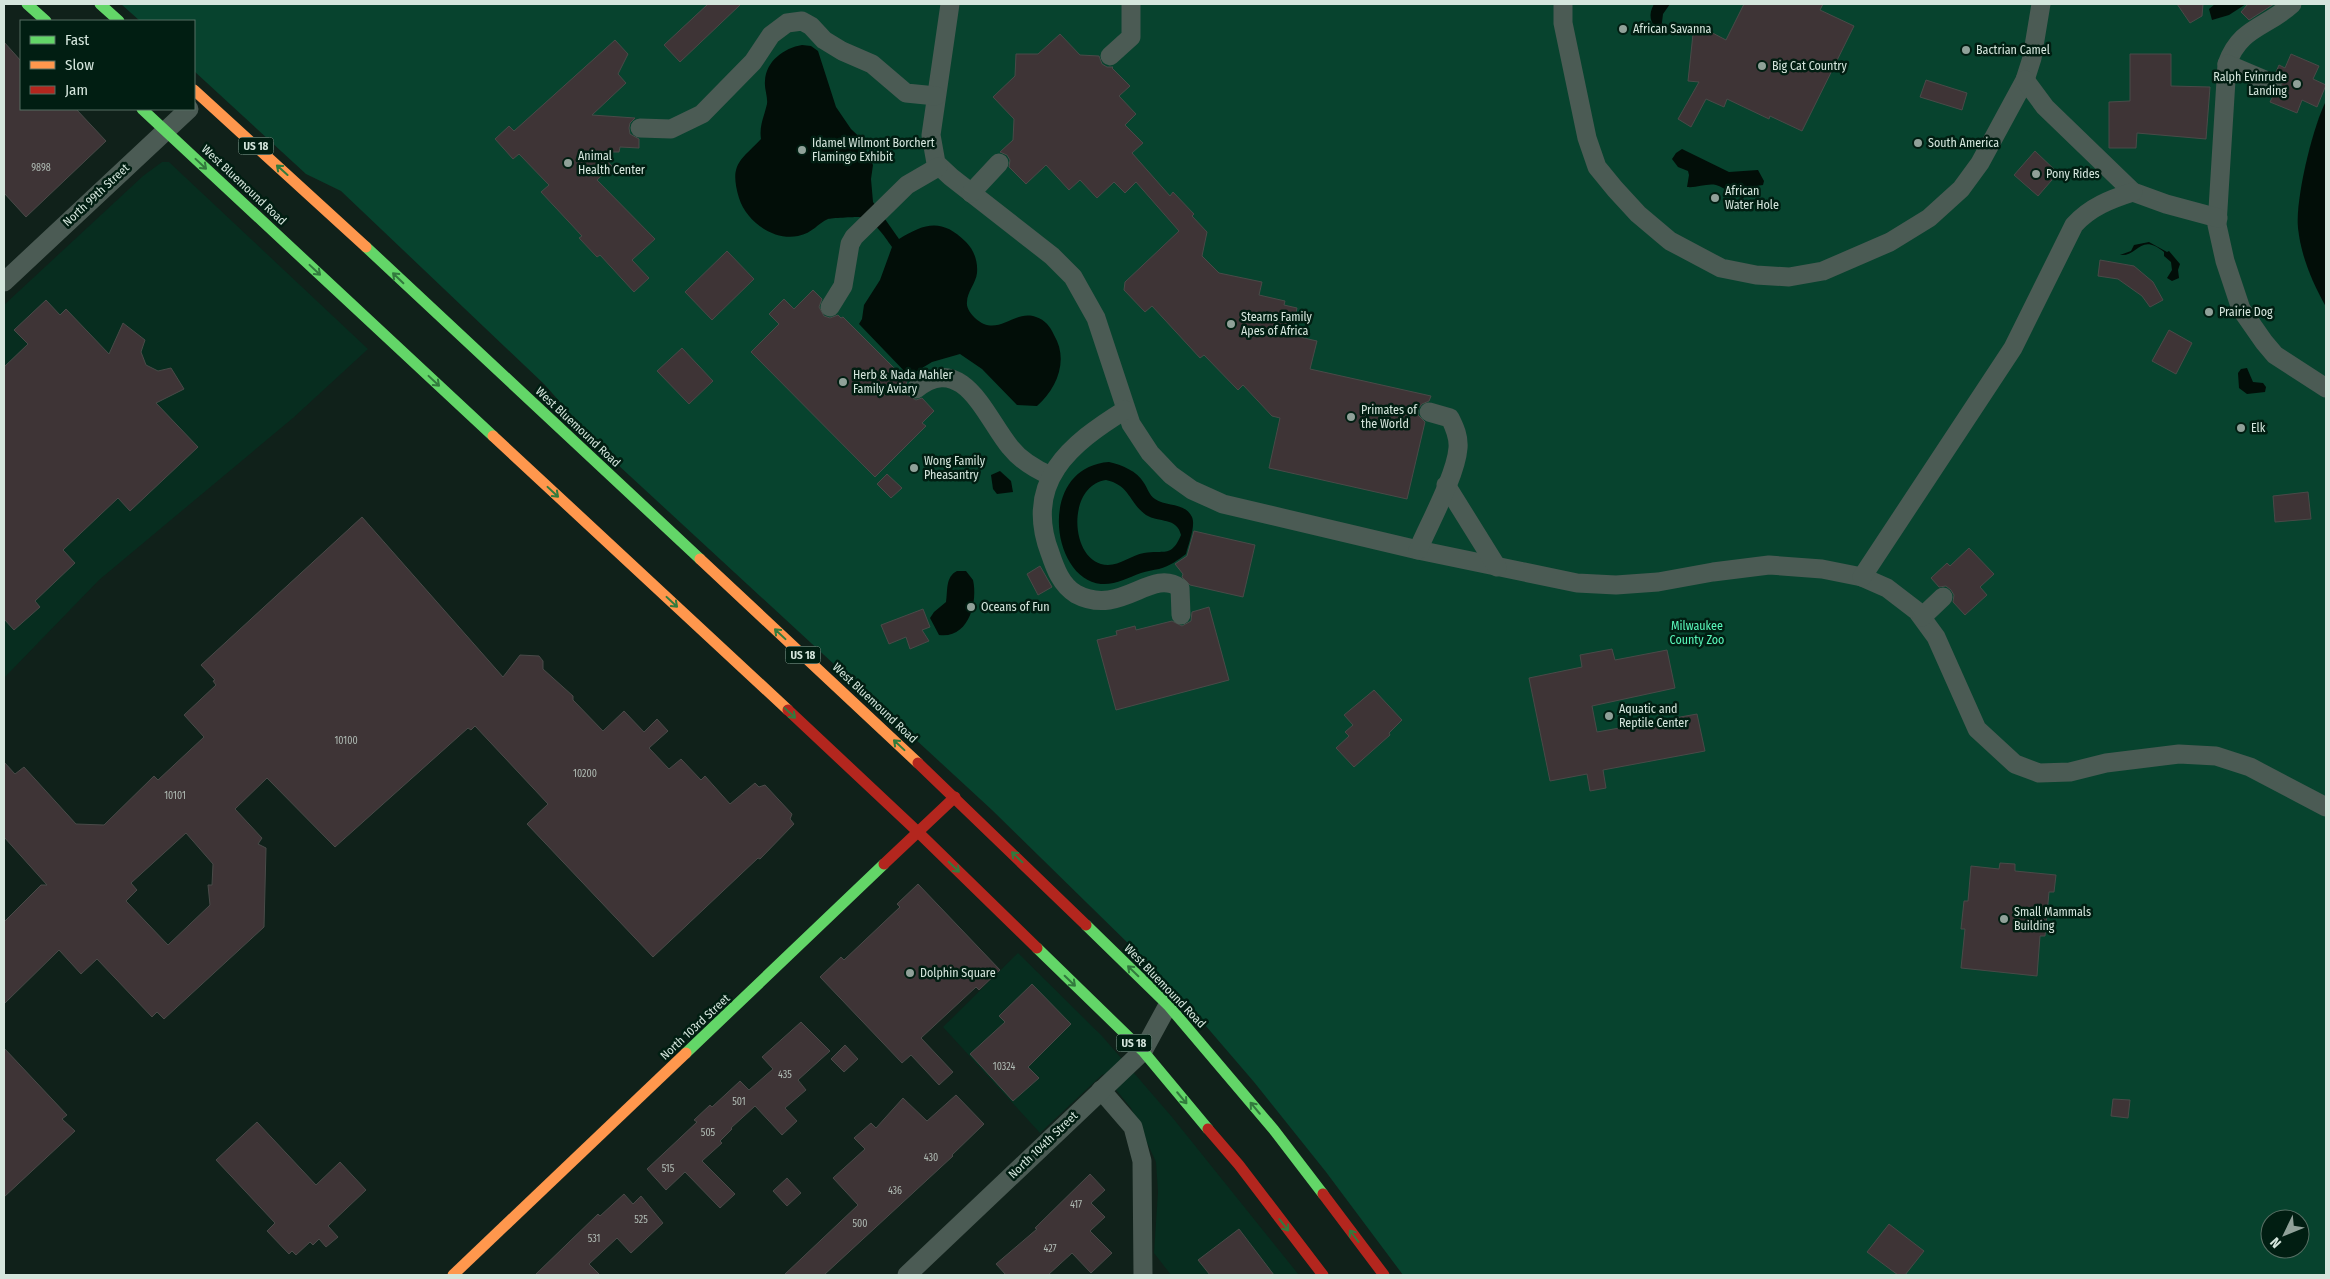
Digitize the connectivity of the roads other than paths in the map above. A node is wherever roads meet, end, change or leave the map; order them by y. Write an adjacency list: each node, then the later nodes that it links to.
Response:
1 (27, 4): 8 (main road)
2 (100, 4): 9 (main road)
3 (950, 4): 14 (street)
4 (1131, 4): 10 (street)
5 (1563, 4): 12 (street)
6 (2041, 4): 12 (street)
7 (2292, 4): 11 (street)
8 (45, 20)
9 (118, 20)
10 (1110, 56)
11 (2227, 64): 13 (street); 24 (street)
12 (2026, 80): 22 (street)
13 (2272, 82)
14 (936, 96): 18 (street); 21 (street)
15 (195, 100): 39 (main road, West Bluemound Road / US 18, one-way to 15)
16 (143, 110): 19 (main road, West Bluemound Road / US 18)
17 (185, 110): 19 (street, North 99th Street)
18 (640, 128)
19 (166, 130): 25 (street, North 99th Street); 41 (main road, West Bluemound Road / US 18, one-way to 41)
20 (999, 163): 23 (street)
21 (938, 167): 23 (street); 26 (street)
22 (2134, 192): 24 (street); 35 (street)
23 (971, 193): 29 (street)
24 (2218, 218): 27 (street)
25 (4, 282)
26 (830, 307)
27 (2326, 388)
28 (916, 389): 31 (street)
29 (1125, 410): 31 (street); 33 (street)
30 (1429, 412): 32 (street)
31 (1050, 476): 37 (street)
32 (1446, 485): 33 (street); 34 (street)
33 (1418, 550): 34 (street)
34 (1497, 567): 35 (street)
35 (1862, 577): 38 (street)
36 (1943, 597): 38 (street)
37 (1181, 615)
38 (1922, 617): 40 (street)
39 (955, 797): 41 (main road, North 103rd Street); 42 (main road, West Bluemound Road / US 18, one-way to 39)
40 (2326, 807)
41 (919, 833): 43 (main road, West Bluemound Road / US 18, one-way to 43); 45 (main road, North 103rd Street)
42 (1168, 1005): 43 (street, North 104th Street); 49 (main road, West Bluemound Road / US 18, one-way to 42)
43 (1143, 1052): 44 (street, North 104th Street); 48 (main road, West Bluemound Road / US 18, one-way to 48)
44 (1101, 1090): 46 (street, North 104th Street); 47 (street)
45 (453, 1275)
46 (907, 1275)
47 (1143, 1275)
48 (1324, 1275)
49 (1384, 1275)

